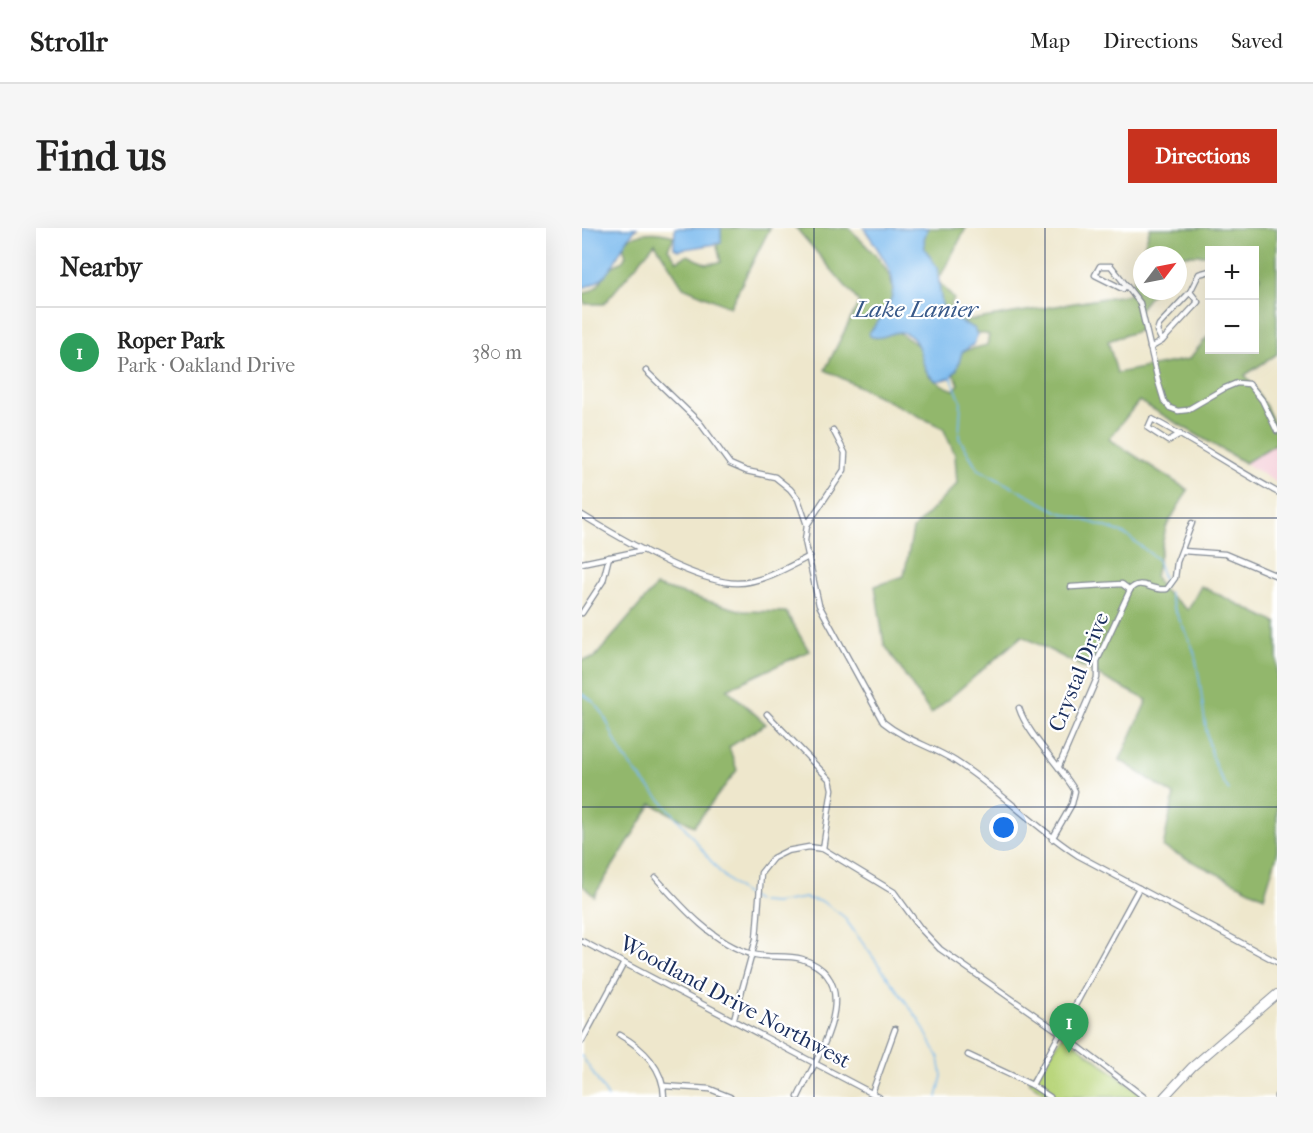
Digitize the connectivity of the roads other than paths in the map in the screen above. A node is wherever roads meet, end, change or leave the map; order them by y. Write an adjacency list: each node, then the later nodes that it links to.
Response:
1 (1205, 272): 3 (street)
2 (1125, 286): 2 (street); 5 (street)
3 (1190, 292): 4 (street); 4 (street)
4 (1162, 341): 5 (street)
5 (1150, 348): 8 (street)
6 (646, 371): 13 (street)
7 (833, 430): 13 (street)
8 (1277, 430)
9 (1180, 434): 9 (street); 10 (street)
10 (1277, 492)
11 (582, 515): 14 (street)
12 (1192, 523): 15 (street)
13 (807, 525): 16 (street)
14 (644, 550): 16 (street); 17 (street)
15 (1182, 551): 19 (street); 21 (street)
16 (810, 556): 26 (street)
17 (609, 557): 18 (street); 22 (street)
18 (582, 562)
19 (1277, 576)
20 (1071, 587): 21 (street)
21 (1130, 590): 25 (street, Crystal Drive)
22 (582, 613)
23 (1019, 708): 25 (street)
24 (766, 714): 27 (street)
25 (1059, 766): 26 (street)
26 (1053, 839): 29 (street)
27 (824, 849): 31 (street); 37 (street)
28 (656, 878): 31 (street)
29 (1139, 888): 32 (street); 37 (street)
30 (582, 941): 33 (street, Woodland Drive Northwest)
31 (752, 954): 35 (street); 41 (street)
32 (1277, 962)
33 (624, 963): 35 (street, Woodland Drive Northwest); 39 (street)
34 (1277, 994): 51 (highway)
35 (734, 1019): 41 (street, Woodland Drive Northwest)
36 (895, 1029): 44 (street)
37 (1062, 1034): 42 (street); 50 (street)
38 (620, 1035): 43 (street)
39 (582, 1041)
40 (968, 1055): 42 (street)
41 (814, 1062): 44 (street, Woodland Drive Northwest); 47 (street)
42 (1032, 1085): 49 (street)
43 (664, 1086): 45 (street); 46 (street)
44 (872, 1093): 48 (street, Woodland Drive Northwest)
45 (664, 1097)
46 (730, 1097)
47 (798, 1097)
48 (879, 1097)
49 (1050, 1097)
50 (1144, 1097)
51 (1164, 1097)

